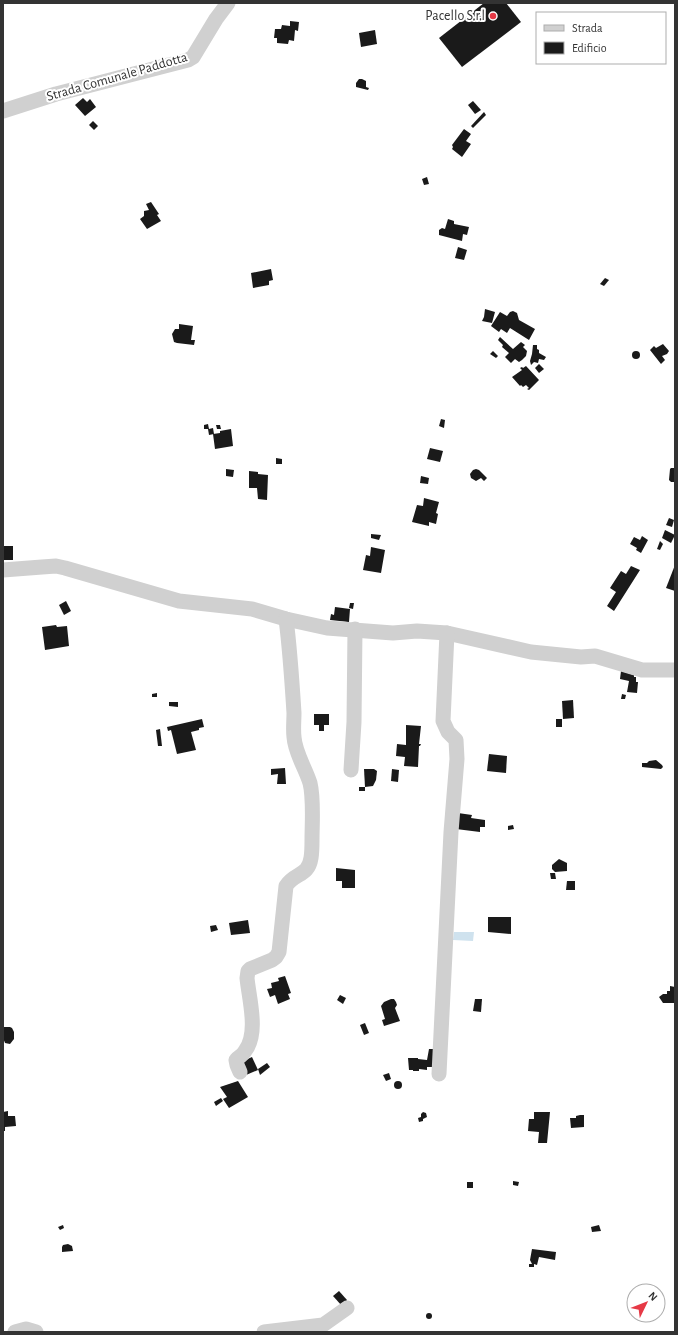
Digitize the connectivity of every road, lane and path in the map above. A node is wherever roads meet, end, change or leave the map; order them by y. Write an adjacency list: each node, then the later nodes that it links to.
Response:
1 (228, 3): 2 (street, Strada Comunale Paddotta)
2 (3, 111)
3 (3, 570): 4 (street)
4 (286, 619): 5 (street); 9 (street)
5 (355, 629): 6 (street); 8 (street)
6 (447, 633): 7 (street); 10 (street)
7 (675, 670)
8 (351, 770)
9 (240, 1072)
10 (439, 1074)
11 (347, 1308): 14 (street)
12 (15, 1332): 13 (street)
13 (36, 1332)
14 (264, 1332)

